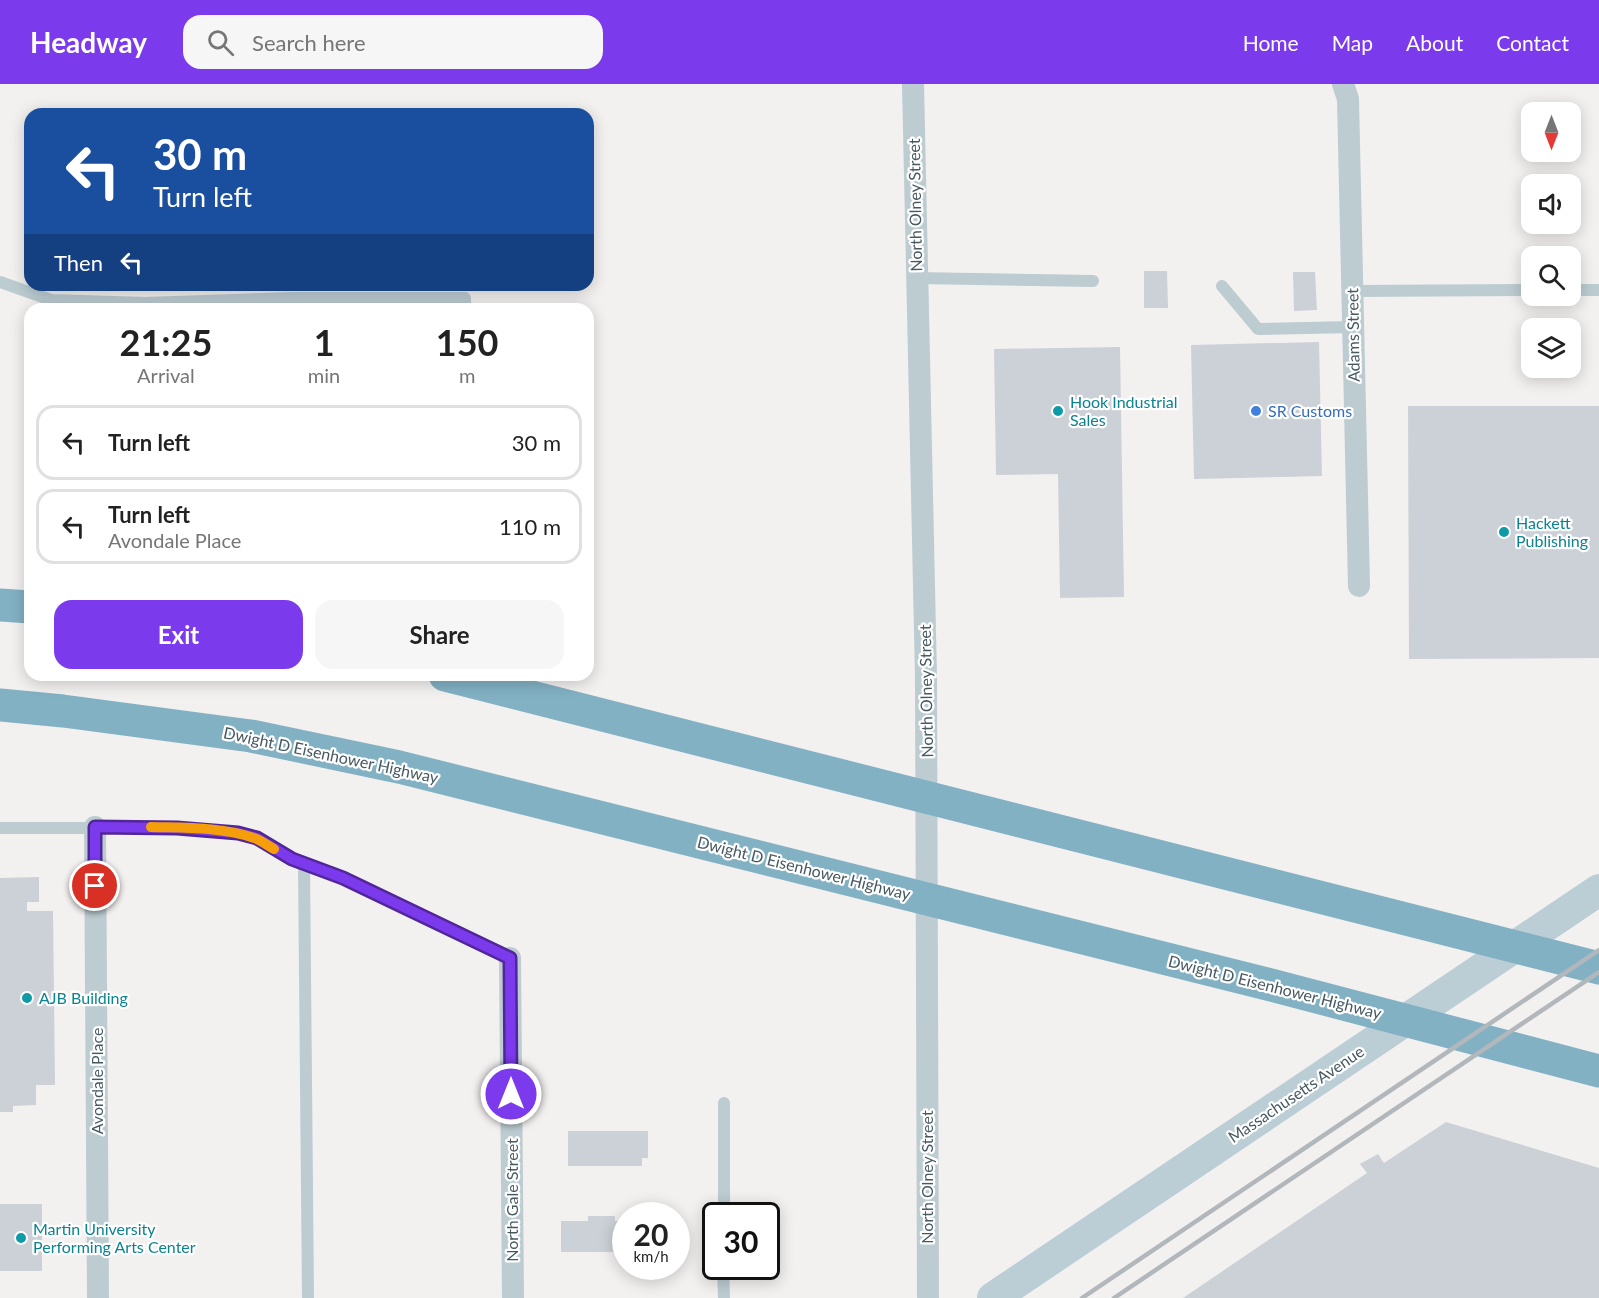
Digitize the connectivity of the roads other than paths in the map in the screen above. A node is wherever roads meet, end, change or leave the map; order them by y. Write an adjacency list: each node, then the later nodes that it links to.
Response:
1 (913, 84): 3 (street, North Olney Street)
2 (1342, 84): 12 (street, Adams Street)
3 (916, 278): 4 (lane); 37 (street, North Olney Street)
4 (1093, 281)
5 (0, 282): 7 (lane)
6 (1222, 286): 17 (lane)
7 (24, 290)
8 (1521, 290): 12 (lane)
9 (1581, 290): 10 (lane)
10 (1599, 290)
11 (26, 291): 13 (lane)
12 (1352, 291): 17 (street, Adams Street)
13 (145, 303)
14 (145, 303): 15 (lane)
15 (398, 303): 16 (lane)
16 (465, 303)
17 (1353, 327): 18 (street, Adams Street)
18 (1359, 586)
19 (0, 605): 20 (highway)
20 (24, 607)
21 (469, 681): 28 (highway)
22 (0, 705): 29 (highway, Dwight D Eisenhower Highway)
23 (95, 827): 24 (lane); 25 (lane); 33 (street, Avondale Place)
24 (0, 828)
25 (304, 864): 27 (lane); 34 (lane)
26 (1599, 890): 38 (street, Massachusetts Avenue)
27 (510, 958): 35 (street, North Gale Street)
28 (1599, 968)
29 (1599, 1071)
30 (724, 1103): 31 (lane)
31 (724, 1202)
32 (723, 1280): 36 (lane)
33 (98, 1298)
34 (308, 1298)
35 (513, 1298)
36 (724, 1298)
37 (928, 1298)
38 (993, 1298)

